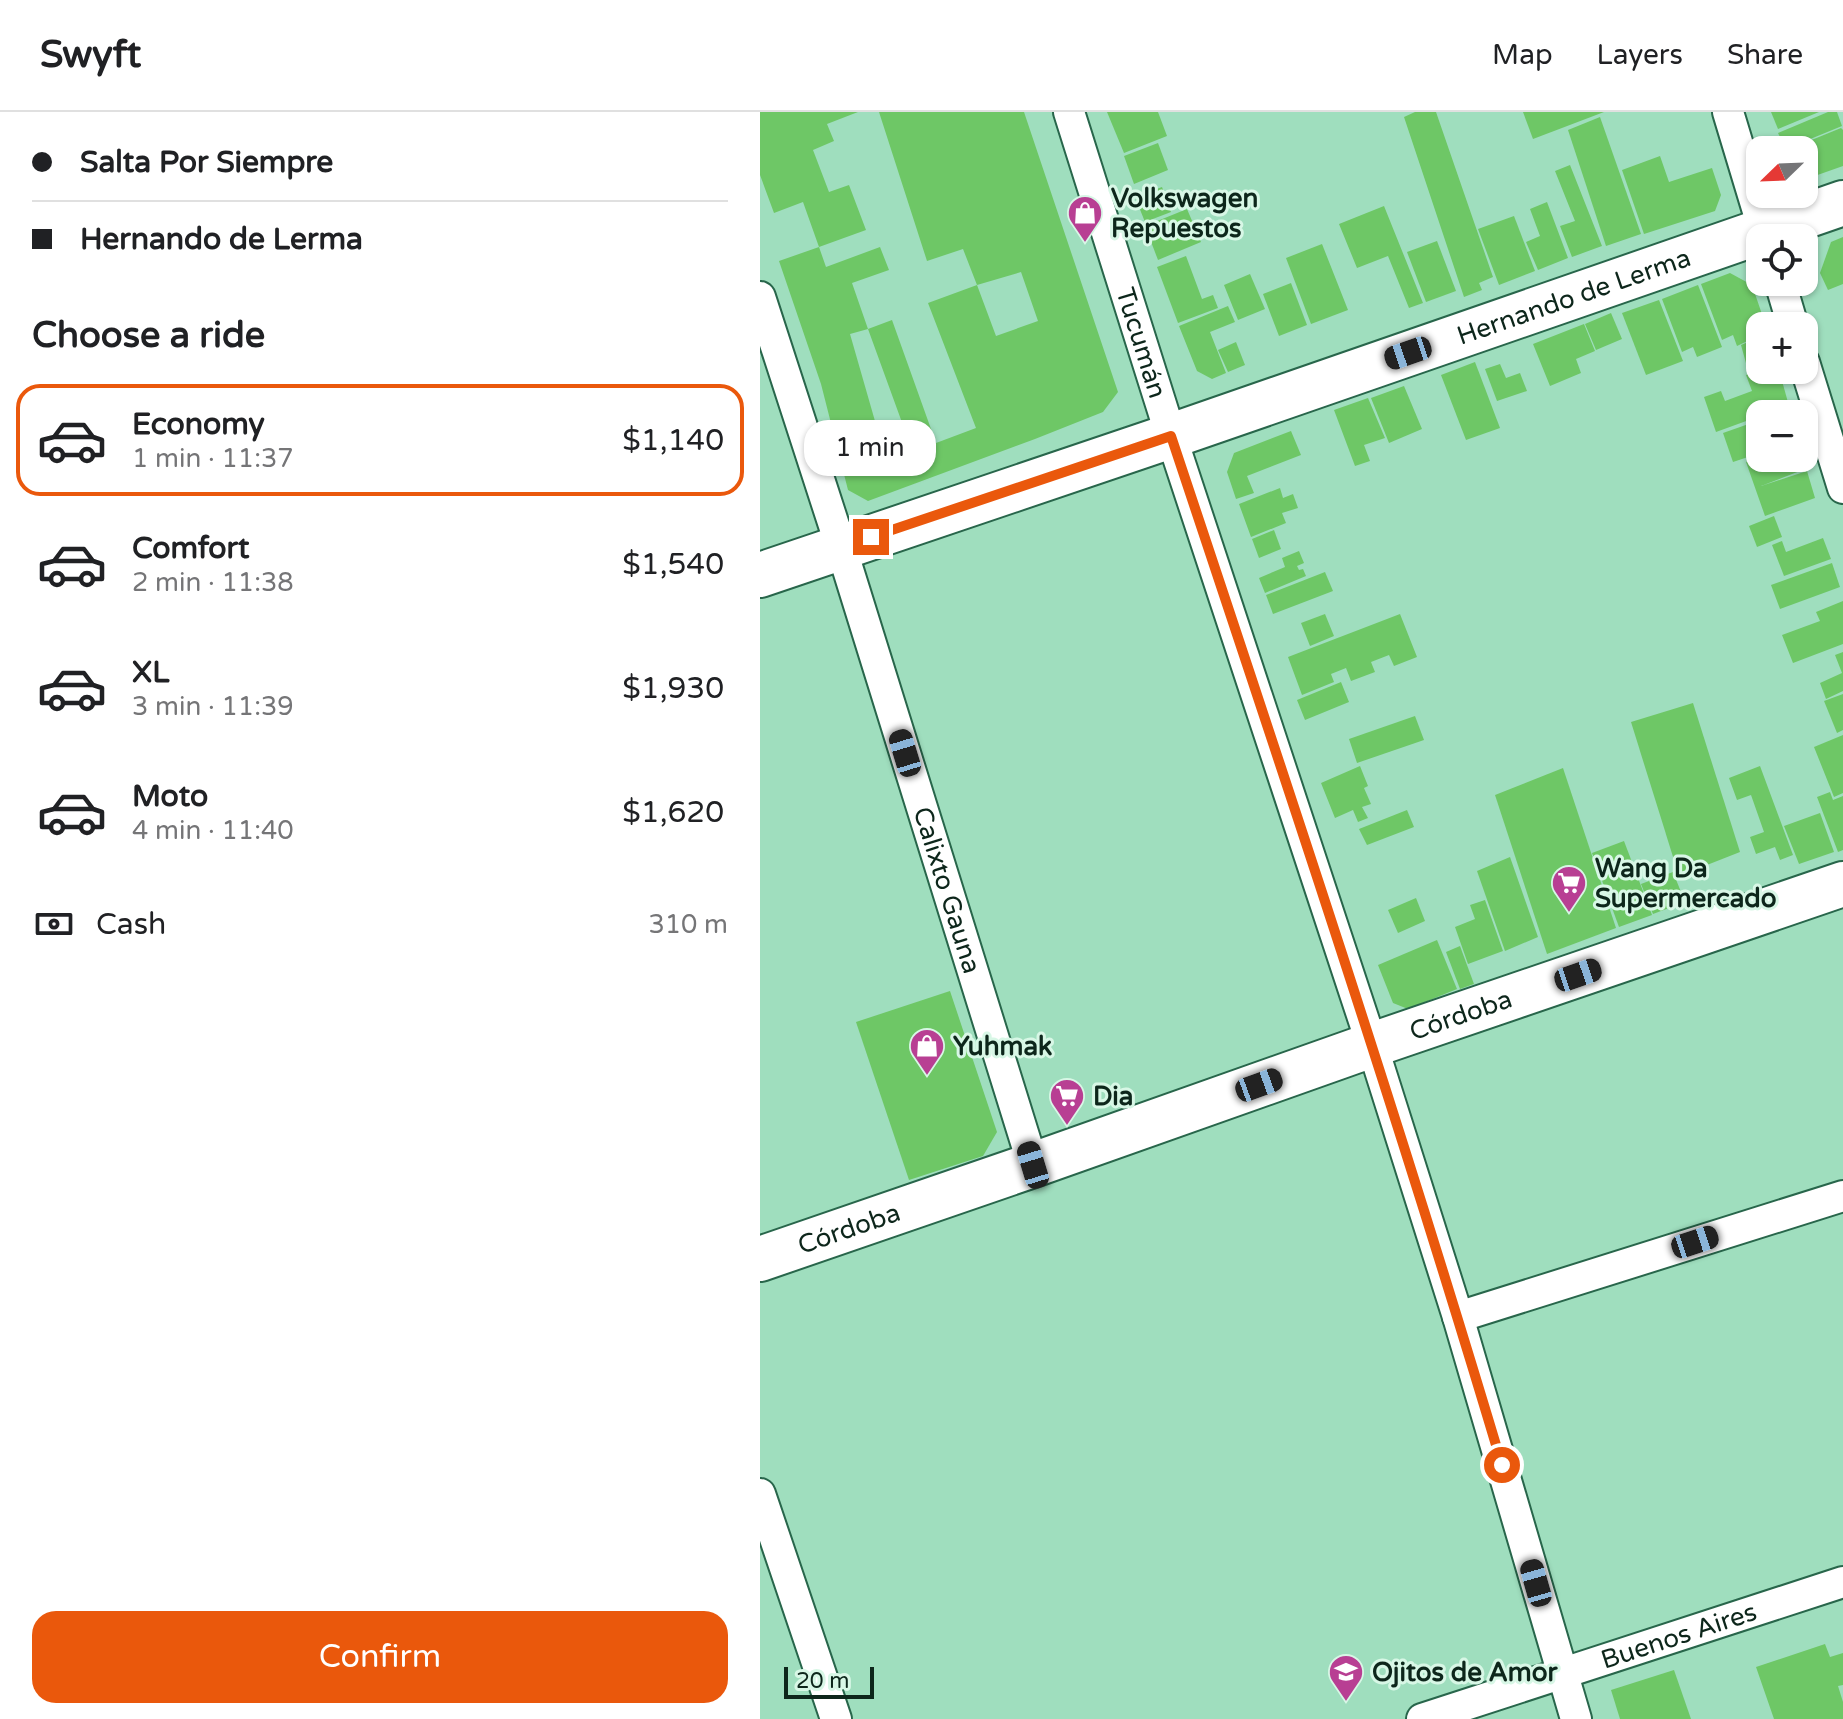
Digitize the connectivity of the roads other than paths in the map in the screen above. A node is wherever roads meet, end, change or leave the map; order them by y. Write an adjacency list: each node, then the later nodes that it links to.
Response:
1 (1069, 112): 9 (street, Tucumán)
2 (1728, 112): 4 (street)
3 (1843, 203): 5 (main road, Hernando de Lerma)
4 (1762, 224)
5 (1790, 224)
6 (1746, 240): 9 (main road, Hernando de Lerma)
7 (760, 297): 11 (street, Calixto Gauna)
8 (1811, 384): 10 (street)
9 (1171, 436): 11 (main road, Hernando de Lerma); 14 (street, Tucumán)
10 (1843, 488)
11 (841, 547): 12 (main road, Hernando de Lerma); 15 (street, Calixto Gauna)
12 (760, 575)
13 (1843, 884): 14 (main road, Córdoba)
14 (1372, 1045): 15 (main road, Córdoba); 18 (street, Tucumán)
15 (1033, 1165): 17 (main road, Córdoba)
16 (1843, 1196): 18 (street)
17 (760, 1259)
18 (1458, 1317): 21 (street, Tucumán)
19 (760, 1494): 22 (street)
20 (1843, 1582): 21 (street, Buenos Aires)
21 (1562, 1672): 23 (street, Buenos Aires); 24 (street, Tucumán)
22 (836, 1719)
23 (1422, 1719)
24 (1576, 1719)

